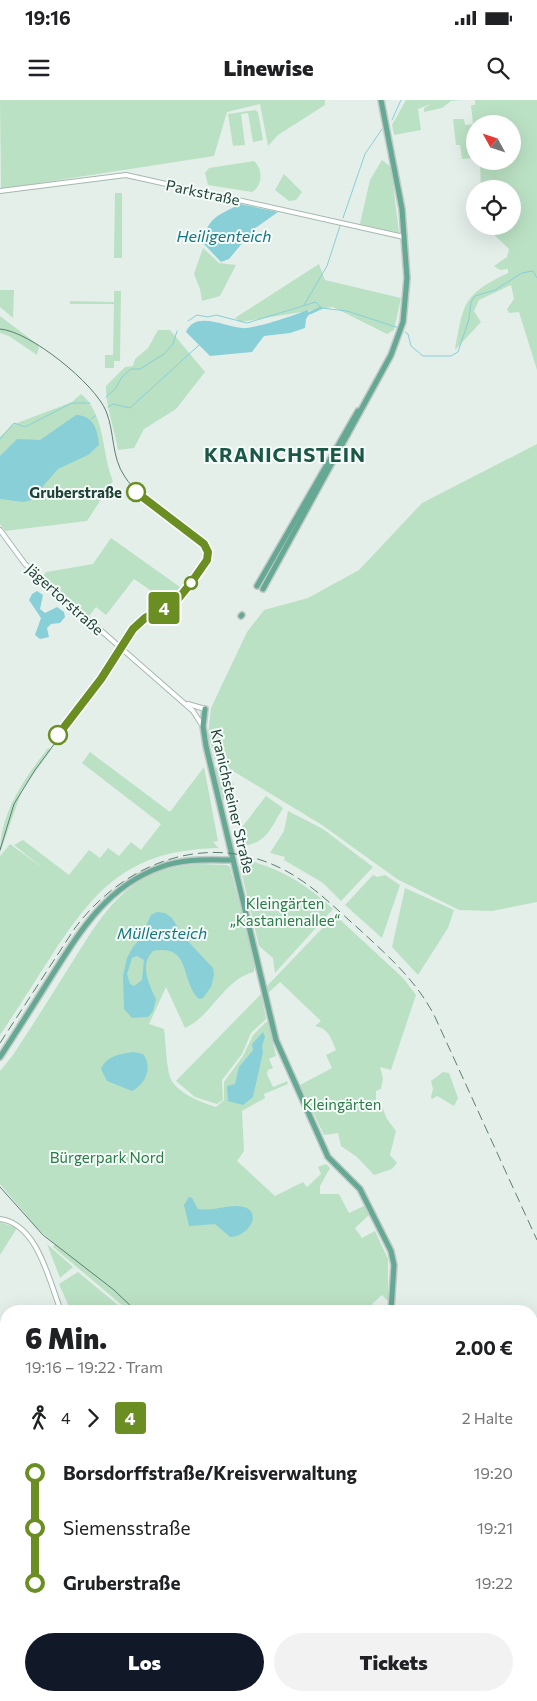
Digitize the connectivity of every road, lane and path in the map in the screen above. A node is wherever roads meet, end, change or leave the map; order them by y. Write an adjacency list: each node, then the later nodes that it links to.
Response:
1 (381, 100): 3 (main road)
2 (0, 191): 3 (street, Parkstraße)
3 (404, 237): 4 (main road)
4 (373, 388): 6 (main road); 7 (main road)
5 (0, 530): 8 (street, Jägertorstraße)
6 (257, 586)
7 (263, 590)
8 (182, 702): 9 (street, Jägertorstraße); 10 (street, Jägertorstraße)
9 (205, 709): 11 (main road, Kranichsteiner Straße)
10 (195, 713): 11 (street, Jägertorstraße); 12 (street, Jägertorstraße)
11 (204, 716): 12 (main road, Kranichsteiner Straße)
12 (203, 726): 13 (main road, Kranichsteiner Straße)
13 (233, 860): 14 (main road); 17 (main road, Kranichsteiner Straße)
14 (0, 1057)
15 (0, 1219): 16 (street)
16 (59, 1305)
17 (391, 1305)

